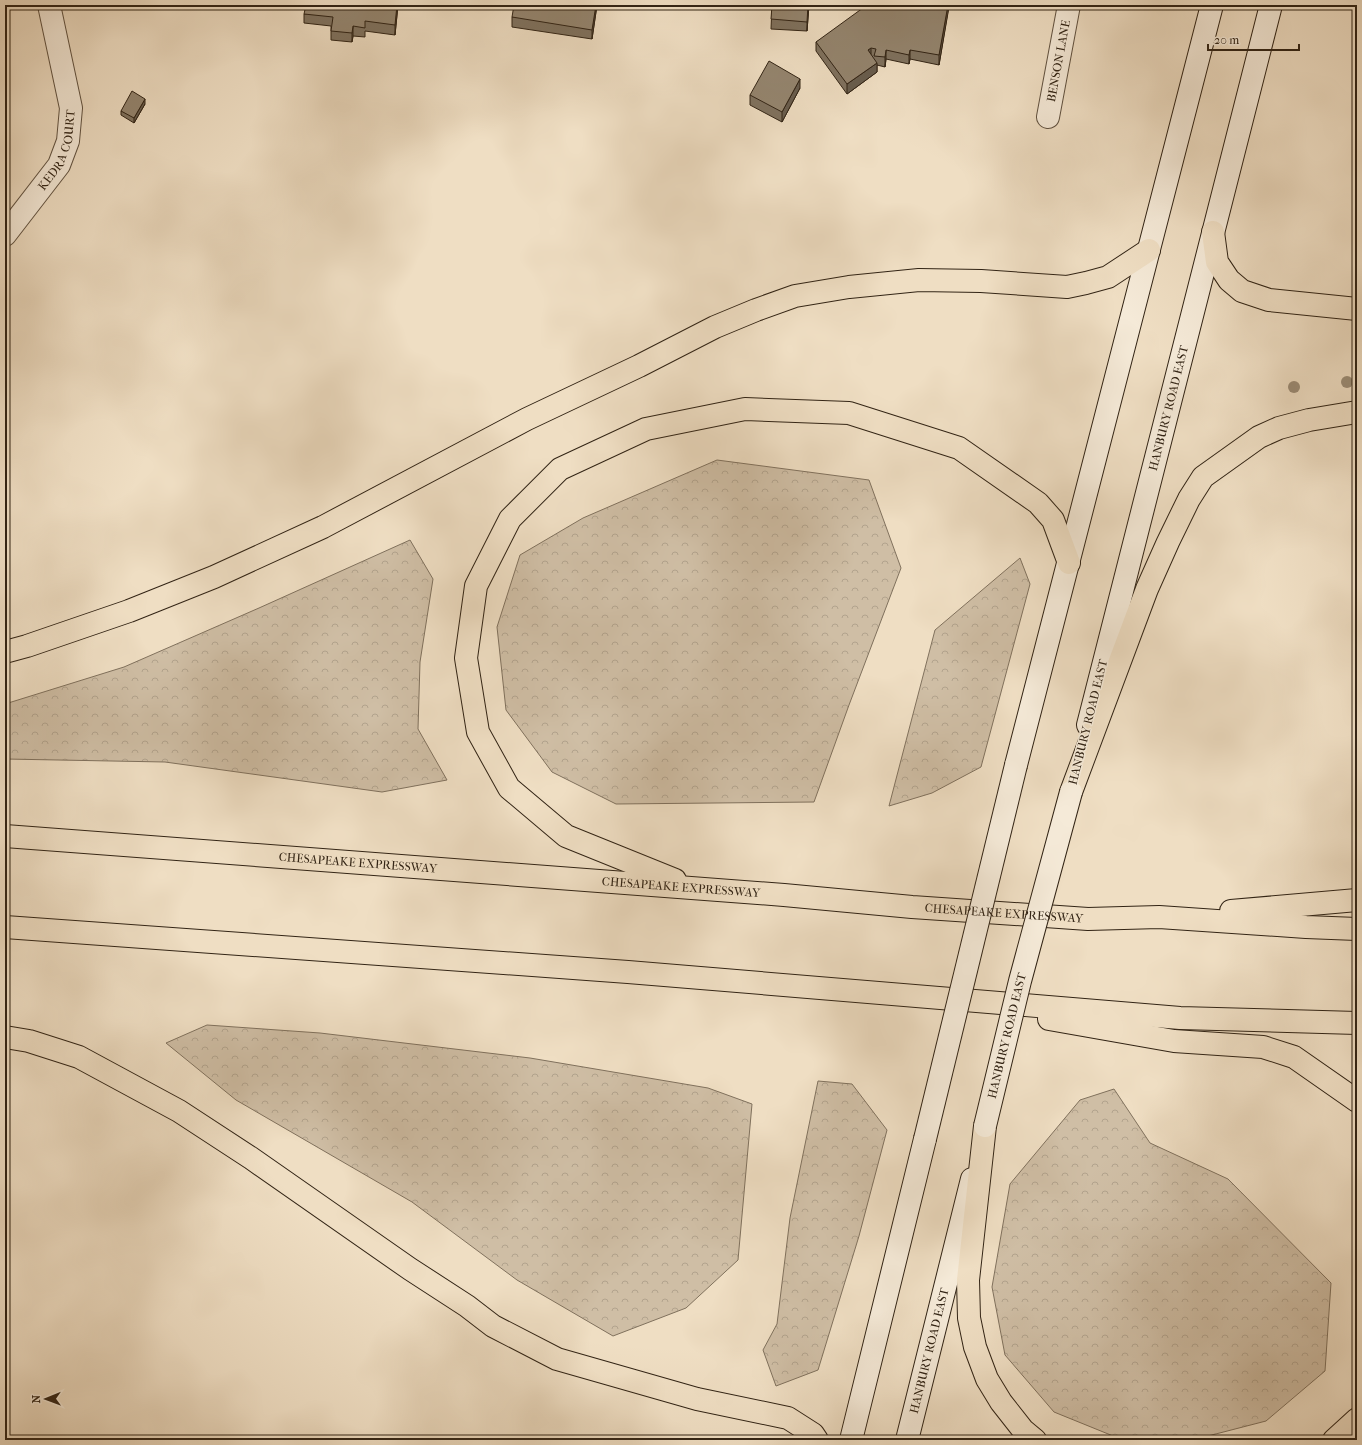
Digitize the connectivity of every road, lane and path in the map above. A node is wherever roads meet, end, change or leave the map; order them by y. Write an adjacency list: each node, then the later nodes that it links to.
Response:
1 (49, 5): 7 (main road, KEDRA COURT)
2 (1069, 5): 5 (main road, BENSON LANE)
3 (1212, 5): 8 (main road)
4 (1271, 5): 6 (main road, HANBURY ROAD EAST)
5 (1048, 118)
6 (1213, 232): 9 (highway); 13 (main road, HANBURY ROAD EAST)
7 (5, 235)
8 (1149, 250): 11 (main road); 12 (highway)
9 (1357, 309)
10 (1357, 412): 13 (highway)
11 (1069, 563): 15 (highway); 27 (main road, bridge)
12 (5, 652)
13 (1071, 792): 24 (main road, HANBURY ROAD EAST, bridge)
14 (5, 836): 15 (highway, CHESAPEAKE EXPRESSWAY)
15 (694, 888): 17 (highway, CHESAPEAKE EXPRESSWAY)
16 (1357, 900): 17 (highway)
17 (1159, 916): 19 (highway, CHESAPEAKE EXPRESSWAY)
18 (5, 927): 20 (highway)
19 (1357, 929)
20 (908, 994): 21 (highway); 23 (highway)
21 (1357, 1023)
22 (5, 1037): 26 (highway)
23 (1357, 1101)
24 (985, 1126): 28 (main road, HANBURY ROAD EAST); 29 (highway)
25 (1357, 1419): 30 (highway)
26 (817, 1440)
27 (851, 1440)
28 (907, 1440)
29 (1035, 1440)
30 (1334, 1440)

